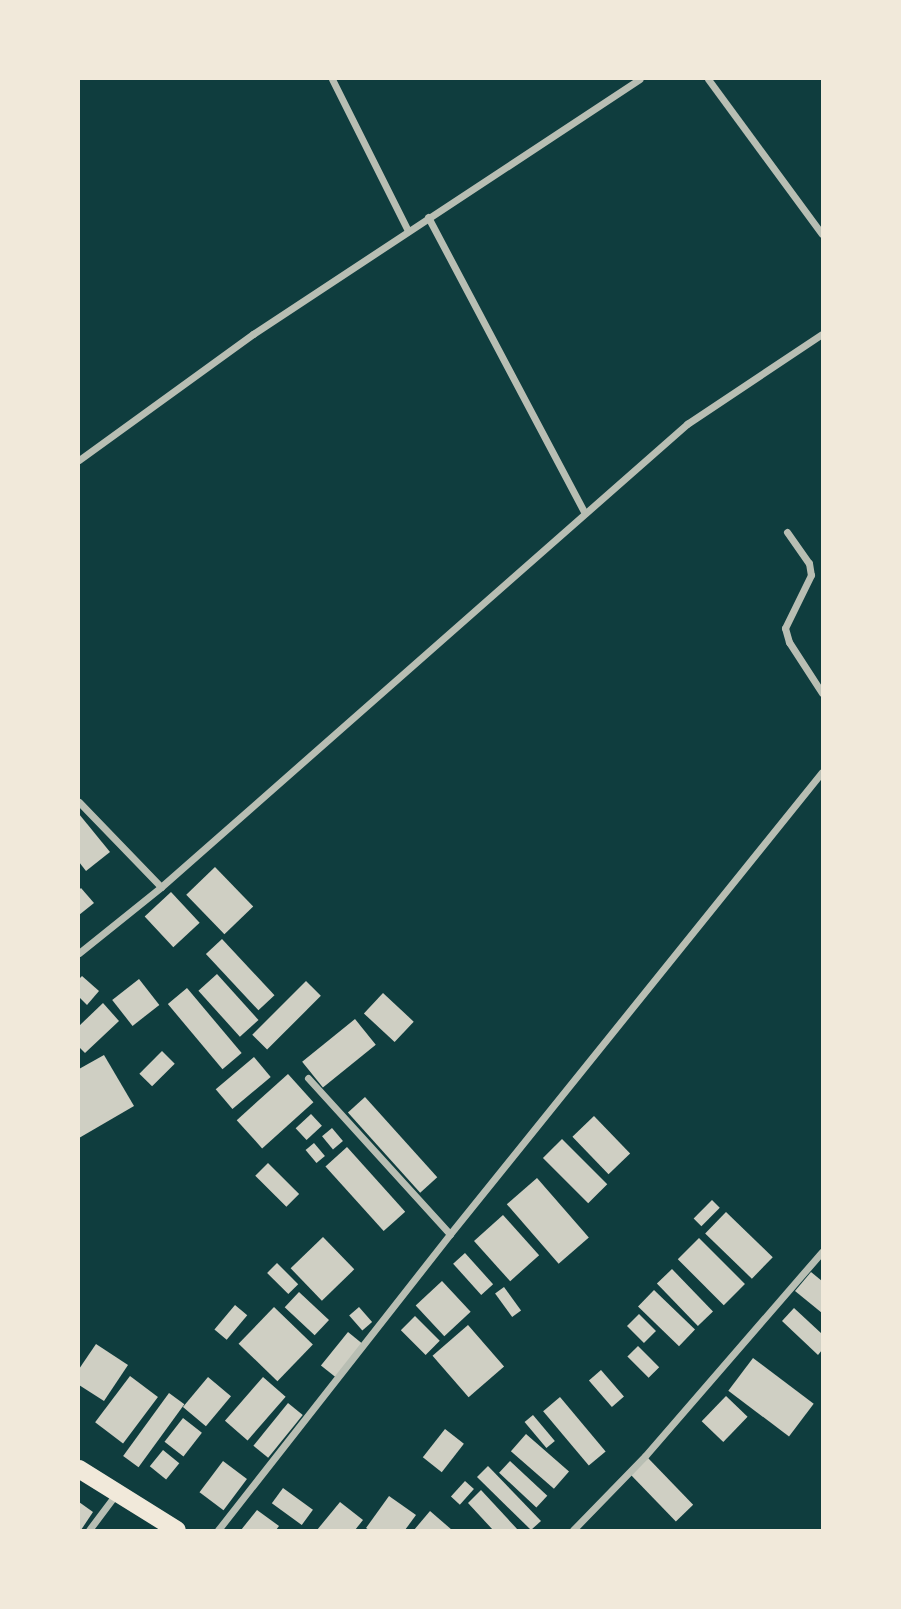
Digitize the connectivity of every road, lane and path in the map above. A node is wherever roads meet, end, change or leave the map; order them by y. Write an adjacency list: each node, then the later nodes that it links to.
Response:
1 (332, 79): 5 (street)
2 (639, 79): 4 (street)
3 (708, 79): 6 (street)
4 (428, 217): 5 (street); 9 (street)
5 (408, 231): 8 (street)
6 (822, 234)
7 (822, 334): 9 (street)
8 (79, 460)
9 (585, 513): 14 (street)
10 (787, 532): 11 (street)
11 (822, 693)
12 (822, 772): 17 (street)
13 (79, 802): 14 (street)
14 (161, 887): 15 (street)
15 (79, 953)
16 (308, 1078): 17 (street)
17 (450, 1234): 23 (street)
18 (822, 1252): 24 (street)
19 (79, 1469): 20 (main road)
20 (116, 1493): 21 (street); 22 (main road)
21 (89, 1530)
22 (177, 1530)
23 (218, 1530)
24 (573, 1530)

